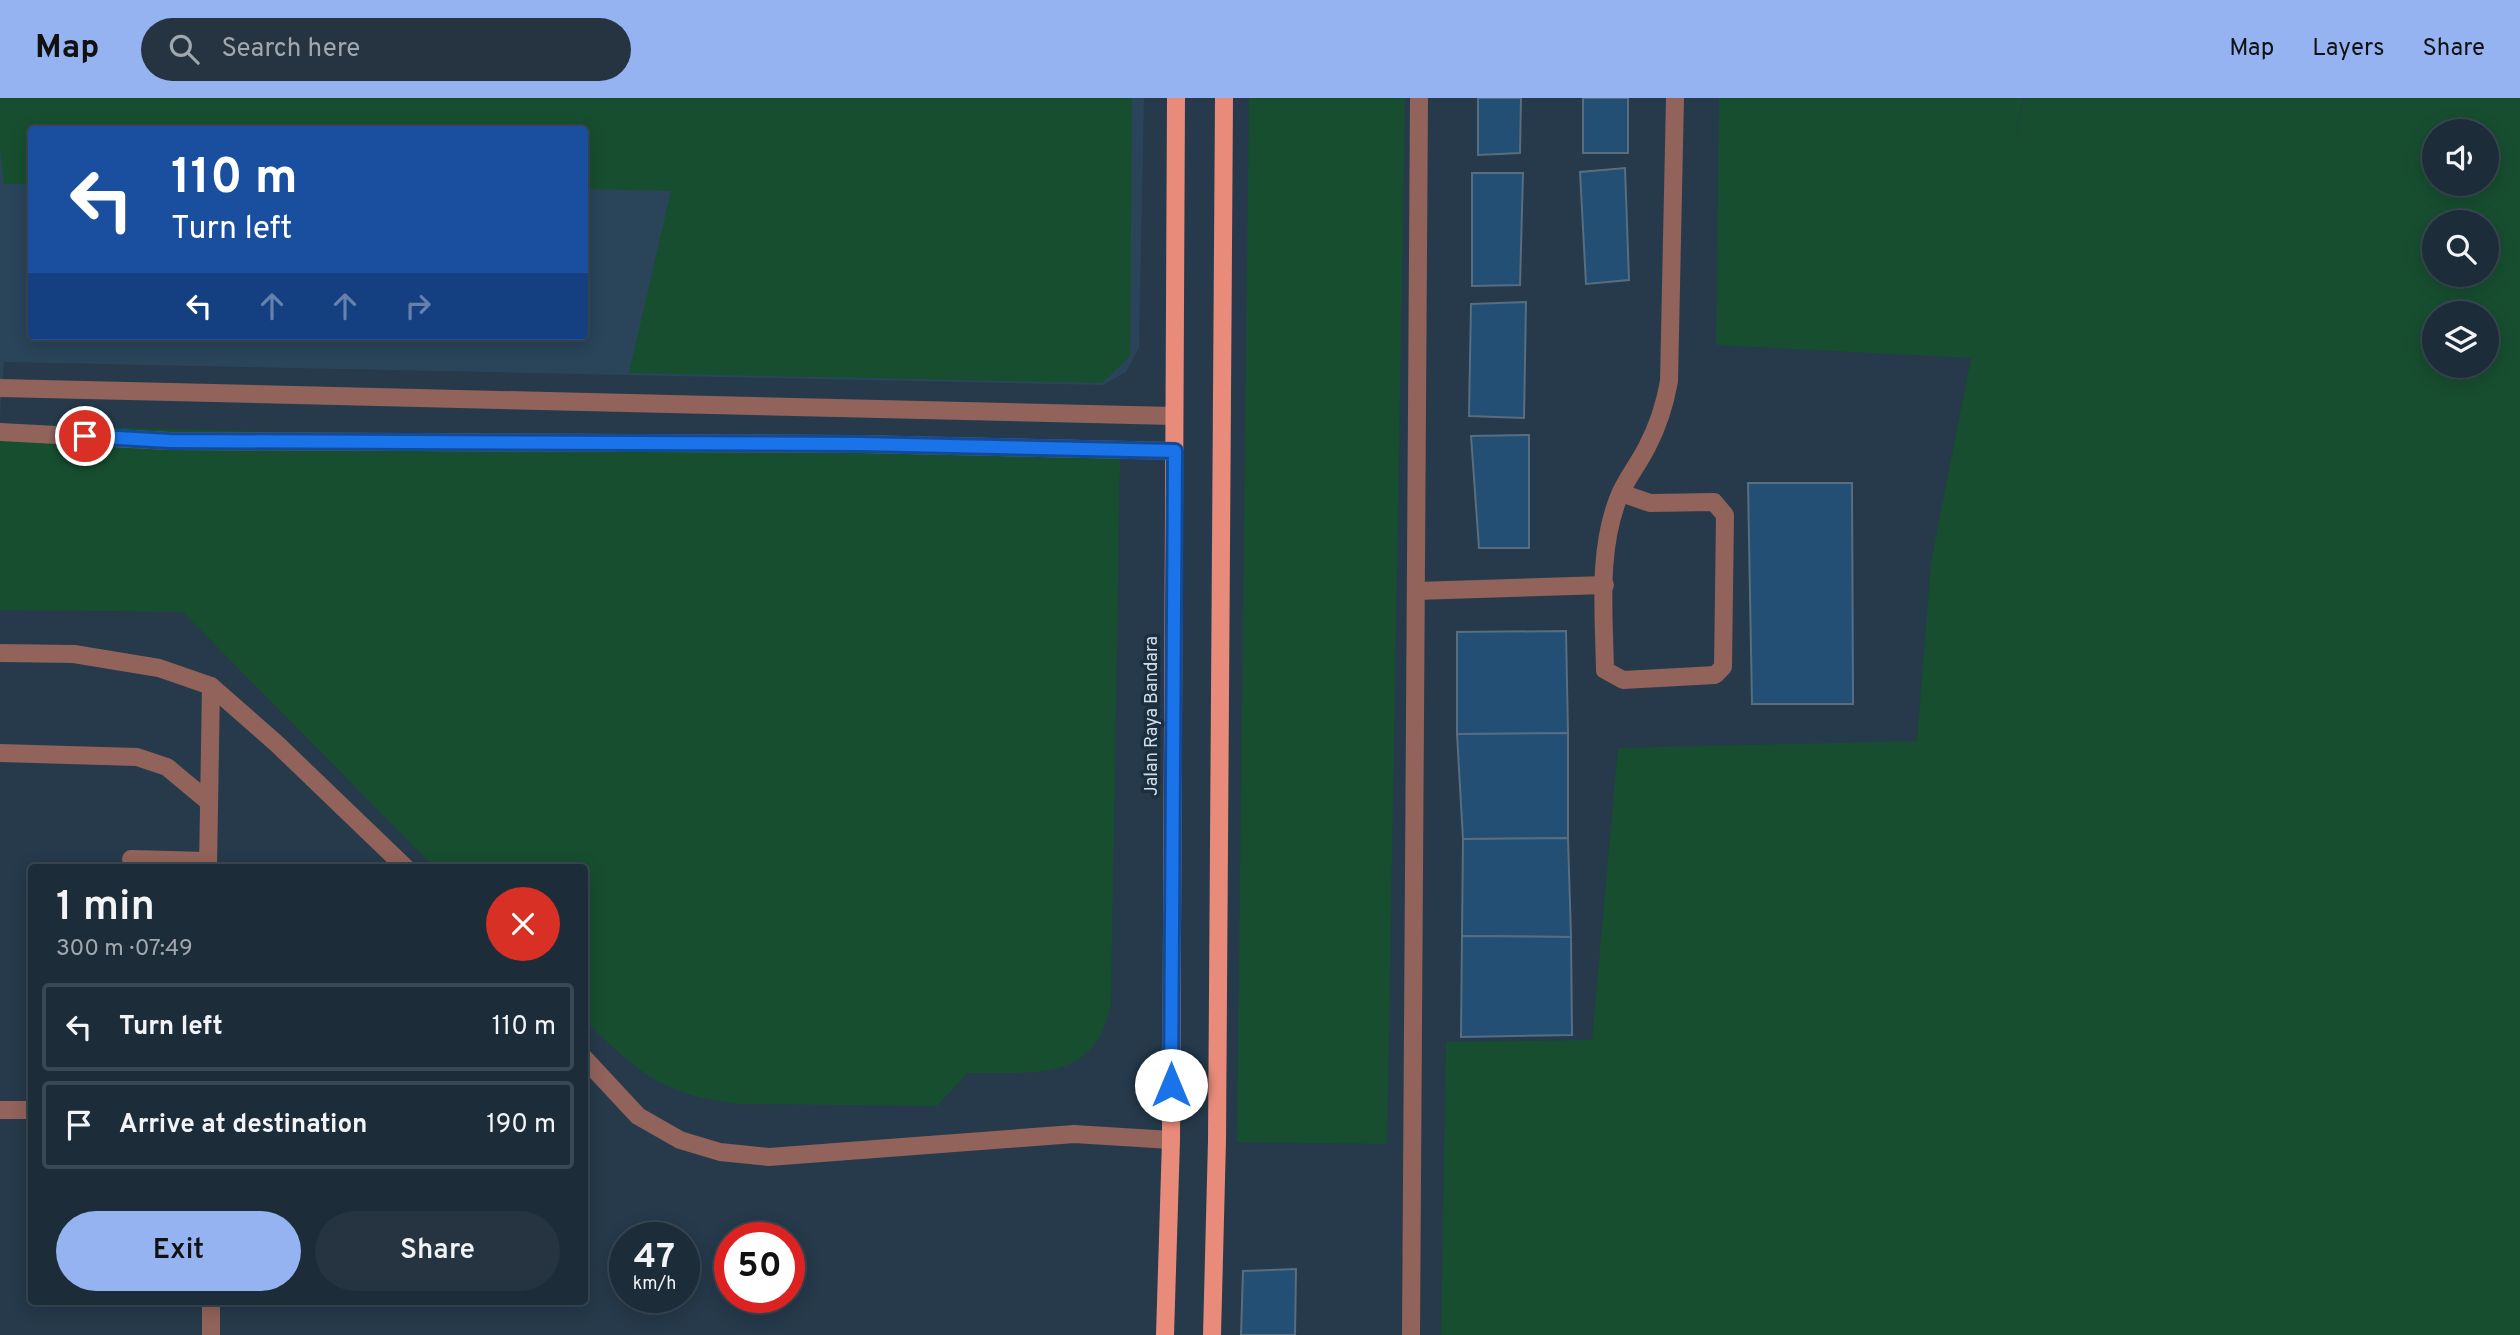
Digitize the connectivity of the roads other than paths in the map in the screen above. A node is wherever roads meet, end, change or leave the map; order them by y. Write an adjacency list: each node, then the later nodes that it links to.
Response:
1 (1176, 98): 6 (main road, Jalan Raya Bandara)
2 (1224, 98): 26 (main road)
3 (1419, 98): 11 (street)
4 (1675, 98): 9 (street)
5 (0, 388): 6 (street)
6 (1174, 416): 8 (main road, Jalan Raya Bandara)
7 (0, 432): 8 (street)
8 (1175, 451): 22 (main road, Jalan Raya Bandara)
9 (1620, 493): 10 (street); 10 (street)
10 (1605, 586): 11 (street)
11 (1416, 592): 27 (street)
12 (0, 653): 13 (street)
13 (211, 686): 15 (street); 18 (street)
14 (0, 753): 15 (street)
15 (209, 802): 17 (street)
16 (131, 859): 17 (street)
17 (208, 864)
18 (401, 864)
19 (588, 1062): 22 (street)
20 (0, 1110): 21 (street)
21 (28, 1110)
22 (1171, 1140): 25 (main road, Jalan Raya Bandara)
23 (211, 1305): 24 (street)
24 (211, 1335)
25 (1165, 1335)
26 (1212, 1335)
27 (1411, 1335)

